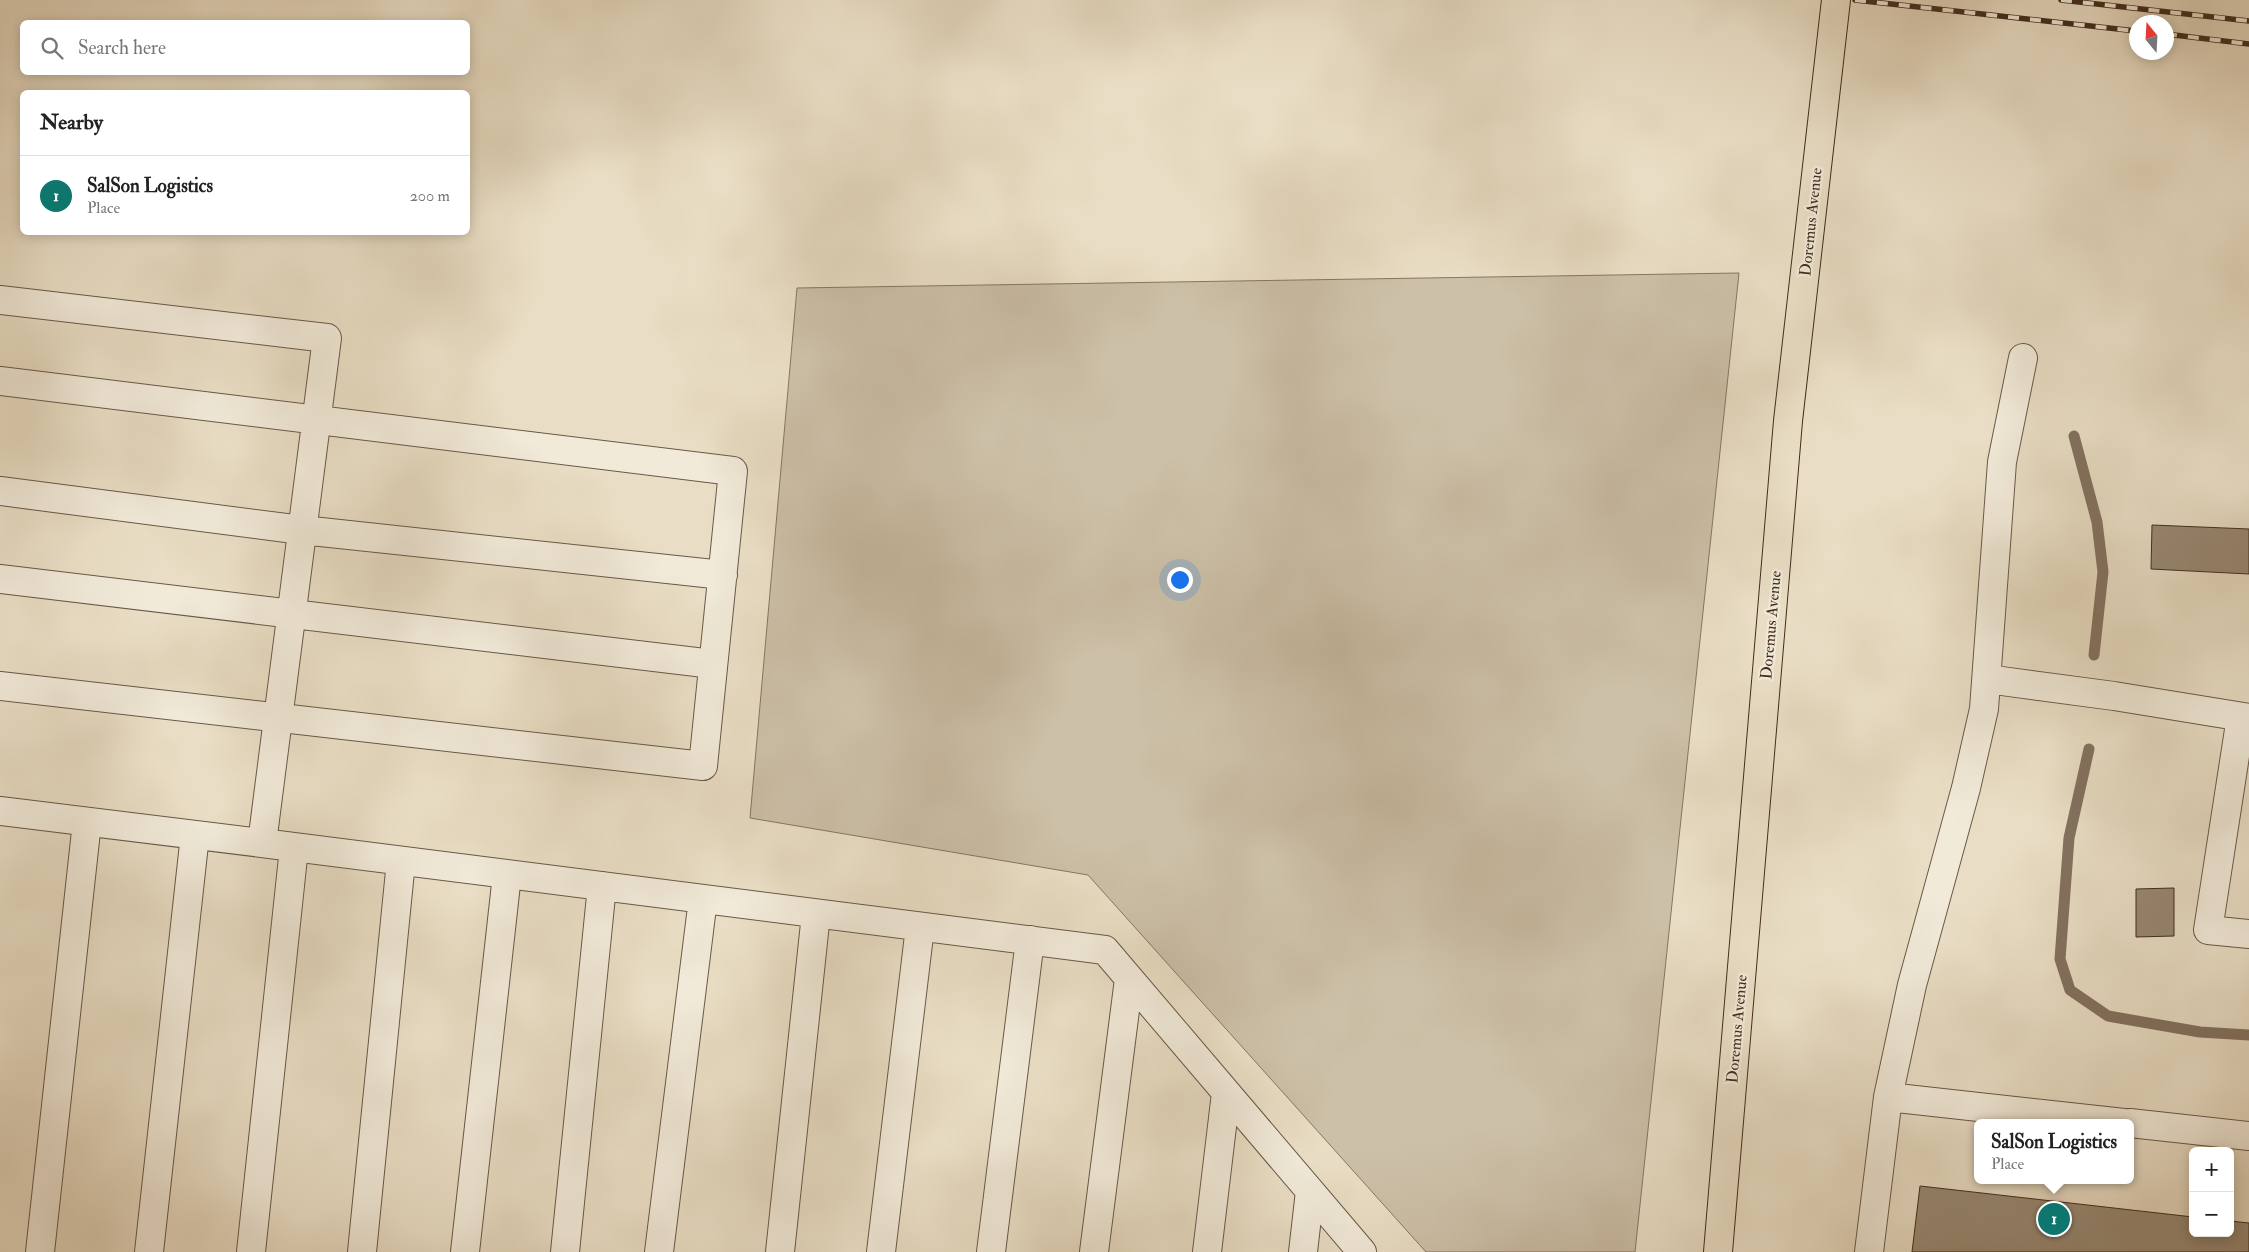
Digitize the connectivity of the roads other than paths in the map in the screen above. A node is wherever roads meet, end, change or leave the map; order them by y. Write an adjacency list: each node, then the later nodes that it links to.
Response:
1 (1836, 0): 50 (main road, Doremus Avenue)
2 (0, 300): 5 (lane)
3 (2023, 358): 12 (lane)
4 (0, 381): 5 (lane)
5 (316, 420): 7 (lane); 8 (lane)
6 (0, 490): 7 (lane)
7 (302, 530): 8 (lane); 10 (lane)
8 (723, 575): 11 (lane)
9 (0, 579): 10 (lane)
10 (291, 614): 11 (lane); 14 (lane)
11 (713, 664): 14 (lane)
12 (1987, 679): 15 (lane); 31 (lane)
13 (0, 686): 14 (lane)
14 (278, 717): 19 (lane)
15 (2245, 718): 27 (lane)
16 (0, 811): 17 (lane)
17 (87, 822): 18 (lane); 36 (lane)
18 (195, 835): 19 (lane); 37 (lane)
19 (262, 843): 20 (lane)
20 (294, 848): 21 (lane); 38 (lane)
21 (401, 861): 22 (lane); 39 (lane)
22 (507, 875): 23 (lane); 40 (lane)
23 (602, 886): 24 (lane); 41 (lane)
24 (703, 900): 25 (lane); 42 (lane)
25 (816, 914): 26 (lane); 43 (lane)
26 (920, 926): 28 (lane); 44 (lane)
27 (2249, 934)
28 (1030, 940): 29 (lane); 45 (lane)
29 (1129, 979): 30 (lane); 46 (lane)
30 (1226, 1093): 35 (lane); 47 (lane)
31 (1888, 1097): 32 (lane); 51 (lane)
32 (2088, 1119)
33 (2134, 1123): 34 (lane)
34 (2249, 1136)
35 (1310, 1192): 48 (lane); 49 (lane)
36 (40, 1252)
37 (149, 1252)
38 (251, 1252)
39 (362, 1252)
40 (465, 1252)
41 (565, 1252)
42 (659, 1252)
43 (780, 1252)
44 (881, 1252)
45 (990, 1252)
46 (1094, 1252)
47 (1207, 1252)
48 (1303, 1252)
49 (1362, 1252)
50 (1718, 1252)
51 (1869, 1252)

